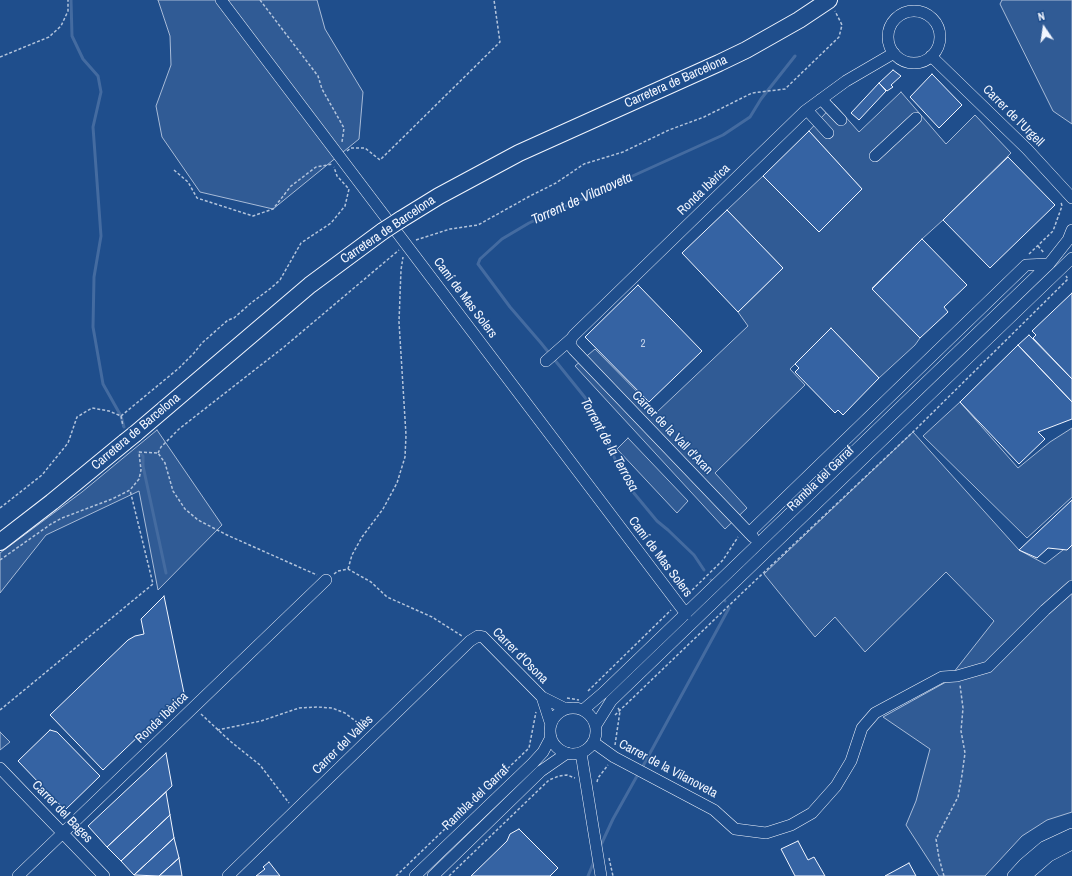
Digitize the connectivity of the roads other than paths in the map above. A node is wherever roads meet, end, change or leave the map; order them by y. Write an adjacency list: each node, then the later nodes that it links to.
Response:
1 (221, 0): 24 (street, Camí de Mas Solers)
2 (831, 4): 18 (highway, Carretera de Barcelona, bridge)
3 (894, 53): 4 (street); 4 (street); 5 (street, Ronda Ibèrica)
4 (931, 56): 11 (street, Carrer de l'Urgell)
5 (822, 99): 6 (street, Ronda Ibèrica); 8 (street)
6 (807, 110): 9 (street); 15 (street, Ronda Ibèrica)
7 (916, 118): 10 (street)
8 (840, 120)
9 (828, 133)
10 (875, 156)
11 (1072, 198)
12 (1072, 230): 14 (street, Rambla del Garraf)
13 (1072, 258): 21 (street, Rambla del Garraf)
14 (1049, 264): 17 (street, Rambla del Garraf); 19 (street, Rambla del Garraf)
15 (571, 339): 16 (street, Ronda Ibèrica); 17 (street, Carrer de la Vall d'Aran)
16 (546, 361)
17 (747, 531): 19 (street, Carrer de la Vall d'Aran)
18 (0, 542)
19 (759, 543): 21 (street, Rambla del Garraf)
20 (326, 580): 36 (street, Ronda Ibèrica)
21 (722, 586): 23 (street, Rambla del Garraf)
22 (1072, 586): 32 (street, Carrer de la Vilanoveta)
23 (713, 595): 24 (street, Rambla del Garraf); 30 (street, Rambla del Garraf)
24 (686, 614): 28 (street, Rambla del Garraf)
25 (474, 638): 26 (street, Carrer d'Osona); 41 (street, Carrer del Vallès)
26 (542, 698): 27 (street, Carrer d'Osona); 29 (street, Carrer d'Osona)
27 (566, 709): 28 (street); 29 (street)
28 (584, 710): 30 (street)
29 (551, 725): 31 (street)
30 (596, 725): 32 (street, Rambla del Garraf)
31 (551, 737): 33 (street); 42 (street, Rambla del Garraf)
32 (593, 742): 34 (street)
33 (567, 753): 34 (street); 43 (street, Rambla del Garraf)
34 (581, 753): 44 (street)
35 (0, 768): 36 (street, Carrer del Bages)
36 (62, 833): 39 (street, Ronda Ibèrica); 40 (street, Carrer del Bages)
37 (1072, 834): 45 (street)
38 (1072, 844): 46 (street)
39 (18, 876)
40 (104, 876)
41 (228, 876)
42 (415, 876)
43 (433, 876)
44 (601, 876)
45 (1013, 876)
46 (1026, 876)

